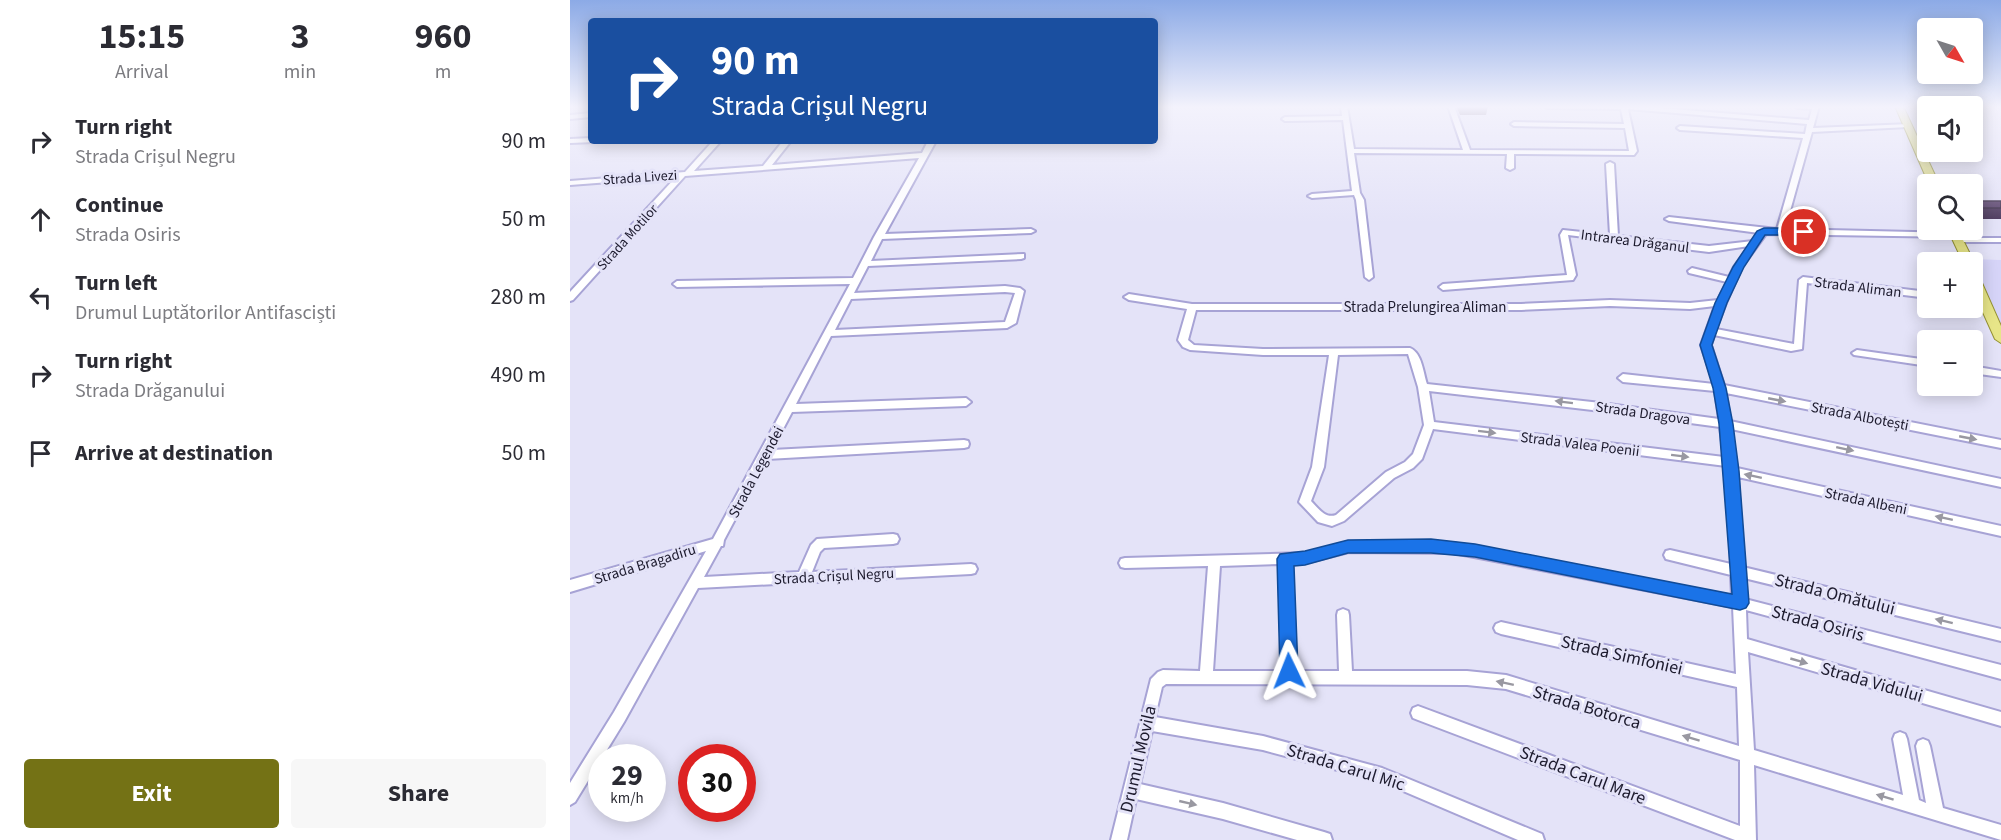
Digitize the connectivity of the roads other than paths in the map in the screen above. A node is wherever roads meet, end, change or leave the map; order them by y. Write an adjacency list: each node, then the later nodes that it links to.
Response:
1 (713, 145): 16 (street, Strada Motilor)
2 (784, 145): 14 (street)
3 (931, 145): 12 (street, Strada Legendei)
4 (1348, 145): 9 (street)
5 (1465, 145): 10 (street)
6 (1632, 145): 11 (street)
7 (1805, 145): 24 (street)
8 (1917, 145): 17 (main road)
9 (1349, 151): 10 (street); 19 (street)
10 (1467, 152): 11 (street)
11 (1511, 152): 15 (street)
12 (925, 155): 14 (street, Strada Livezi); 26 (street, Strada Legendei)
13 (1610, 164): 28 (street)
14 (766, 167): 16 (street, Strada Livezi)
15 (1510, 168)
16 (685, 174): 18 (street, Strada Livezi); 42 (street, Strada Motilor)
17 (1930, 174)
18 (570, 183)
19 (1356, 193): 20 (street); 34 (street)
20 (1312, 196)
21 (1669, 219): 23 (street)
22 (1031, 231): 26 (street)
23 (1764, 231): 24 (street); 30 (street)
24 (1780, 231): 25 (street)
25 (1917, 234)
26 (878, 237): 32 (street, Strada Legendei)
27 (1983, 238): 29 (street)
28 (1614, 239): 30 (street, Intrarea Drăganul); 38 (street, Intrarea Drăganul)
29 (2001, 240)
30 (1754, 243): 35 (street)
31 (1021, 256): 32 (street)
32 (865, 264): 36 (street, Strada Legendei)
33 (1692, 271): 35 (street)
34 (1369, 277)
35 (1732, 280): 43 (street)
36 (856, 281): 37 (street); 40 (street, Strada Legendei)
37 (677, 284)
38 (1443, 287)
39 (1917, 294): 46 (street, Strada Aliman)
40 (848, 296): 47 (street, Strada Legendei); 47 (street)
41 (1129, 297): 44 (street, Strada Prelungirea Aliman)
42 (570, 298)
43 (1721, 303): 44 (street, Strada Prelungirea Aliman); 46 (street)
44 (1192, 307): 49 (street)
45 (1983, 309): 48 (main road)
46 (1710, 331): 56 (street)
47 (829, 333): 58 (street, Strada Legendei)
48 (2001, 339)
49 (1334, 352): 55 (street); 60 (street)
50 (1857, 353): 51 (street)
51 (1917, 361)
52 (1983, 371): 53 (street)
53 (2001, 374)
54 (1623, 378): 56 (street, Strada Albotești)
55 (1423, 387): 59 (street, Strada Dragova, one-way to 55); 60 (street)
56 (1720, 388): 59 (street); 62 (street, Strada Albotești, one-way to 62)
57 (966, 402): 58 (street)
58 (789, 408): 63 (street, Strada Legendei)
59 (1726, 424): 64 (street); 65 (street, Strada Dragova, one-way to 65)
60 (1429, 425): 64 (street, Strada Valea Poenii, one-way to 64)
61 (964, 444): 63 (street)
62 (2001, 444)
63 (765, 454): 68 (street, Strada Legendei)
64 (1731, 467): 66 (street, Strada Albeni, one-way to 64); 74 (street)
65 (2001, 483)
66 (2001, 531)
67 (893, 539): 75 (street)
68 (719, 542): 76 (street, Strada Legendei); 77 (street, Strada Bragadiru)
69 (1670, 555): 74 (street, Strada Omătului)
70 (1285, 559): 71 (street); 78 (street, Strada Osiris); 84 (street)
71 (1214, 562): 72 (street); 86 (street)
72 (1125, 563)
73 (971, 569): 75 (street, Strada Crișul Negru)
74 (1738, 570): 78 (street); 81 (street, Strada Omătului, one-way to 74)
75 (803, 578): 76 (street, Strada Crișul Negru)
76 (696, 583): 96 (street, Strada Legendei)
77 (570, 586)
78 (1740, 603): 82 (street); 83 (street, Strada Osiris)
79 (1343, 615): 85 (street)
80 (1501, 628): 88 (street, Strada Simfoniei)
81 (2001, 635)
82 (1742, 644): 88 (street); 90 (street, Strada Vidului, one-way to 90)
83 (2001, 672)
84 (1289, 677): 85 (street, Strada Botorca); 86 (street, Strada Botorca)
85 (1346, 677): 94 (street, Strada Botorca, one-way to 85)
86 (1206, 678): 87 (street, Strada Botorca)
87 (1159, 679): 91 (street, Drumul Movila)
88 (1743, 682): 94 (street)
89 (1418, 713): 100 (street, Strada Carul Mare)
90 (2001, 719)
91 (1147, 723): 95 (street, Drumul Movila); 103 (street, Strada Carul Mic)
92 (1900, 739): 97 (street)
93 (1923, 746): 98 (street)
94 (1748, 755): 97 (street, Strada Botorca, one-way to 94); 100 (street)
95 (1131, 790): 101 (street, Drumul Movila); 102 (street, one-way to 102)
96 (570, 797)
97 (1912, 805): 98 (street, Strada Botorca)
98 (1936, 813): 99 (street, Strada Botorca)
99 (2001, 833)
100 (1748, 838)
101 (1119, 840)
102 (1324, 840)
103 (1536, 840)

